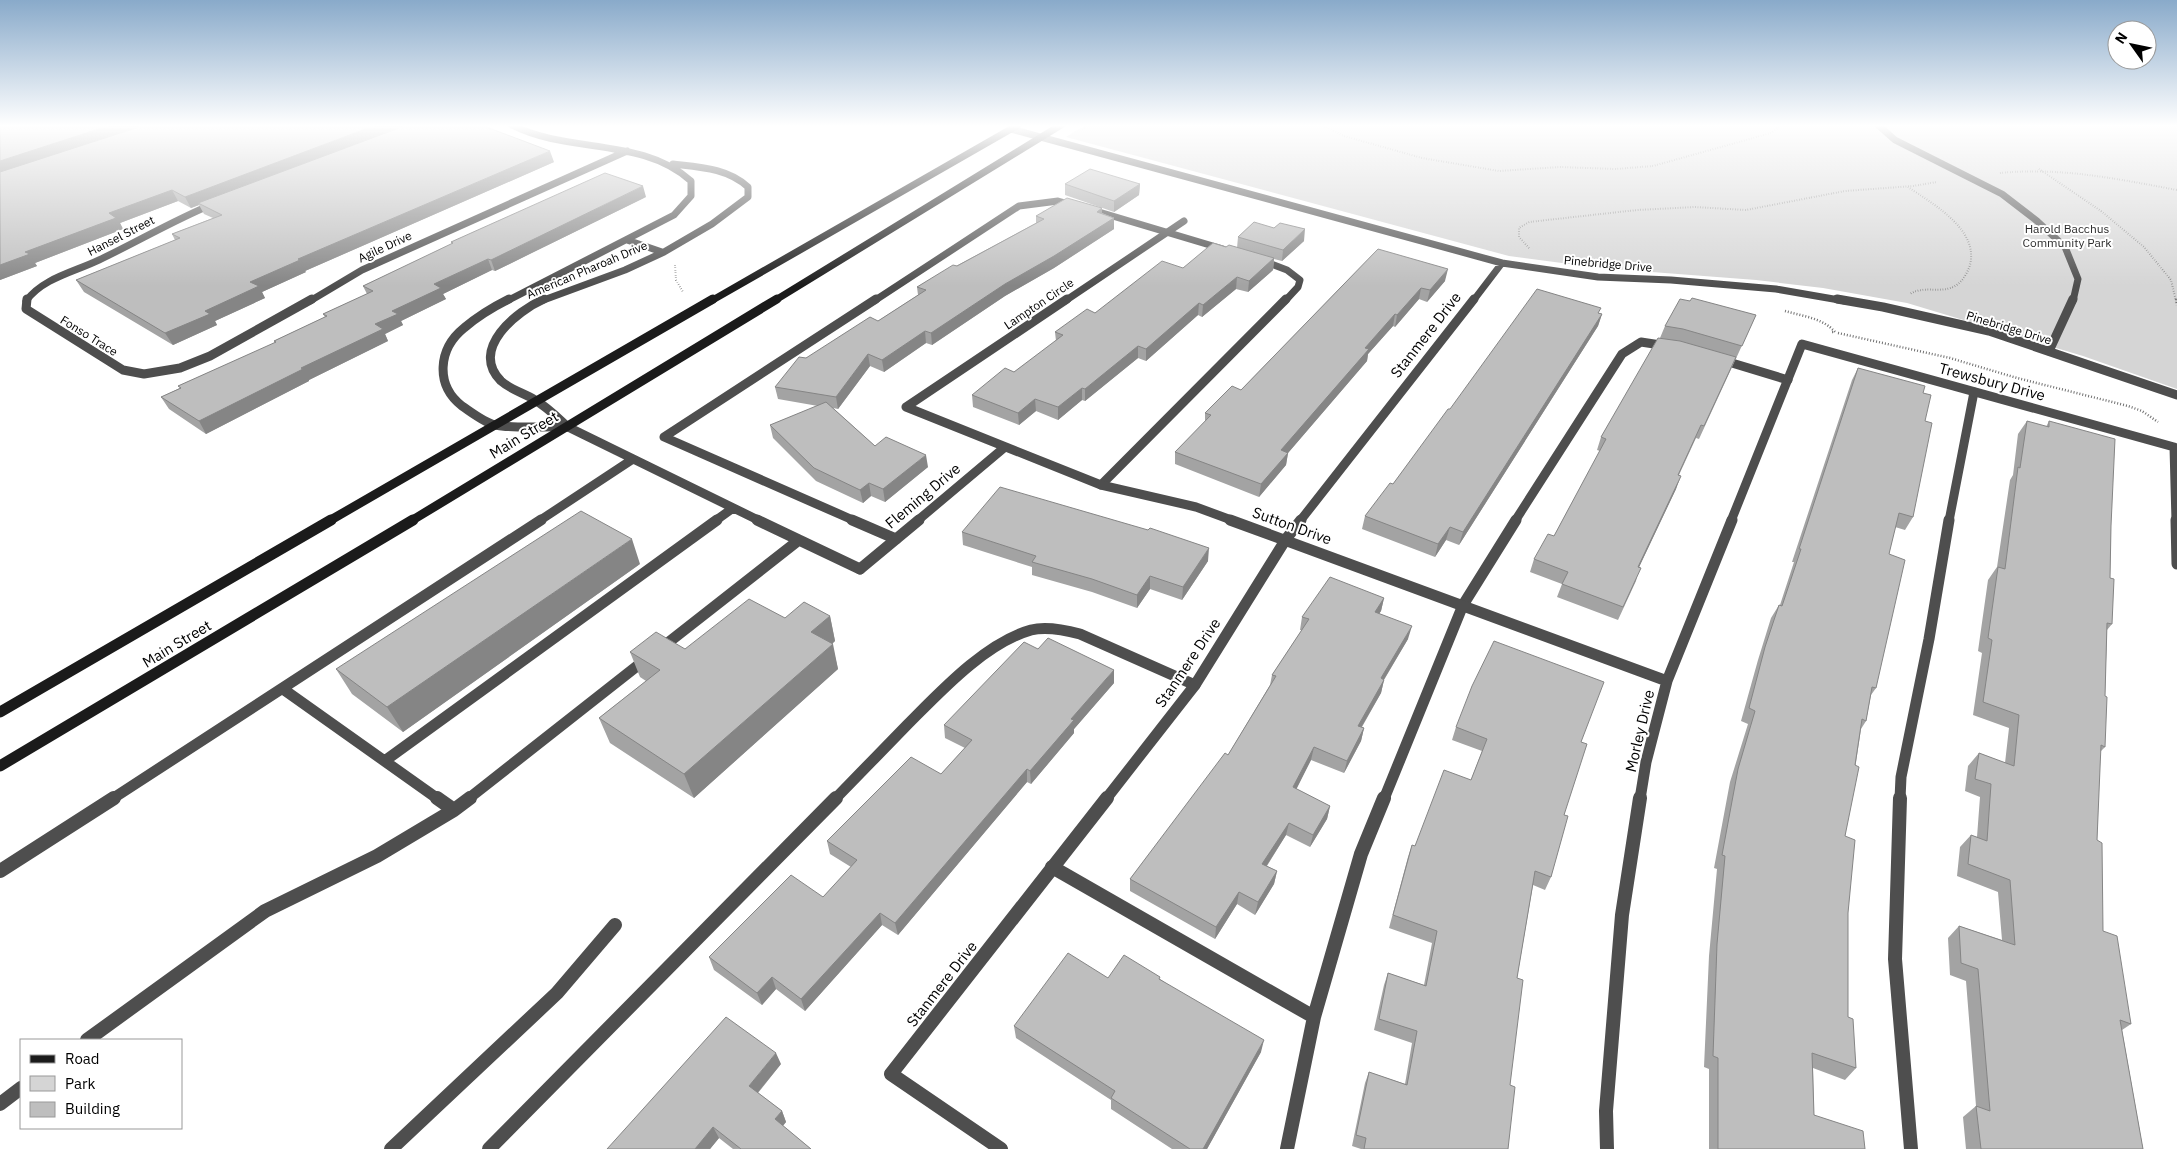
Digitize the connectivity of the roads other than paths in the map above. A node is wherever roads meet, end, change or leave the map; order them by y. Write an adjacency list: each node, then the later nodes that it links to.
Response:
1 (565, 179): 21 (street, Agile Drive)
2 (689, 179): 11 (street, American Pharoah Drive)
3 (738, 179): 12 (street, American Pharoah Drive)
4 (924, 179): 25 (main road, Main Street)
5 (974, 179): 28 (main road, Main Street)
6 (1190, 179): 15 (street, Pinebridge Drive)
7 (1972, 179): 19 (street)
8 (224, 200): 16 (street, Hansel Street)
9 (1184, 221): 10 (street, Lampton Circle)
10 (1168, 232): 13 (street); 26 (street, Lampton Circle); 34 (street)
11 (627, 240): 12 (street); 27 (street, American Pharoah Drive)
12 (662, 252): 25 (street, American Pharoah Drive)
13 (1235, 252)
14 (1254, 258): 32 (street)
15 (1502, 263): 19 (street, Pinebridge Drive); 35 (street, Stanmere Drive)
16 (28, 297): 21 (street, Fonso Trace)
17 (1802, 344): 22 (street, Morley Drive); 23 (street, Trewsbury Drive)
18 (1677, 347): 38 (street)
19 (2049, 351): 24 (street, Pinebridge Drive)
20 (1714, 358): 22 (street)
21 (158, 373)
22 (1788, 380): 39 (street, Morley Drive)
23 (1974, 392): 31 (street, Trewsbury Drive); 58 (street)
24 (2177, 395)
25 (536, 400): 27 (main road, Main Street); 28 (street, American Pharoah Drive)
26 (906, 407): 29 (street, Sutton Drive)
27 (494, 425): 28 (street, American Pharoah Drive); 42 (main road, Main Street)
28 (568, 427): 30 (street); 44 (main road, Main Street)
29 (1005, 447): 32 (street, Sutton Drive); 34 (street, Fleming Drive)
30 (633, 458): 33 (street); 41 (street)
31 (2176, 479): 37 (street)
32 (1102, 485): 35 (street, Sutton Drive)
33 (733, 508): 36 (street); 43 (street)
34 (896, 539): 36 (street, Fleming Drive)
35 (1286, 539): 38 (street, Sutton Drive); 40 (street, Stanmere Drive)
36 (799, 540): 45 (street)
37 (2177, 564)
38 (1463, 605): 39 (street, Sutton Drive); 49 (street)
39 (1667, 681): 57 (street, Morley Drive)
40 (1195, 686): 46 (street, Stanmere Drive); 54 (street)
41 (283, 689): 43 (street); 47 (street)
42 (0, 712)
43 (386, 760): 45 (street)
44 (0, 766)
45 (454, 810): 50 (street)
46 (1052, 867): 49 (street); 55 (street, Stanmere Drive)
47 (0, 871)
48 (615, 925): 53 (street)
49 (1314, 1017): 56 (street)
50 (88, 1039)
51 (20, 1089): 52 (street)
52 (0, 1104)
53 (391, 1149)
54 (489, 1149)
55 (1001, 1149)
56 (1287, 1149)
57 (1607, 1149)
58 (1911, 1149)

